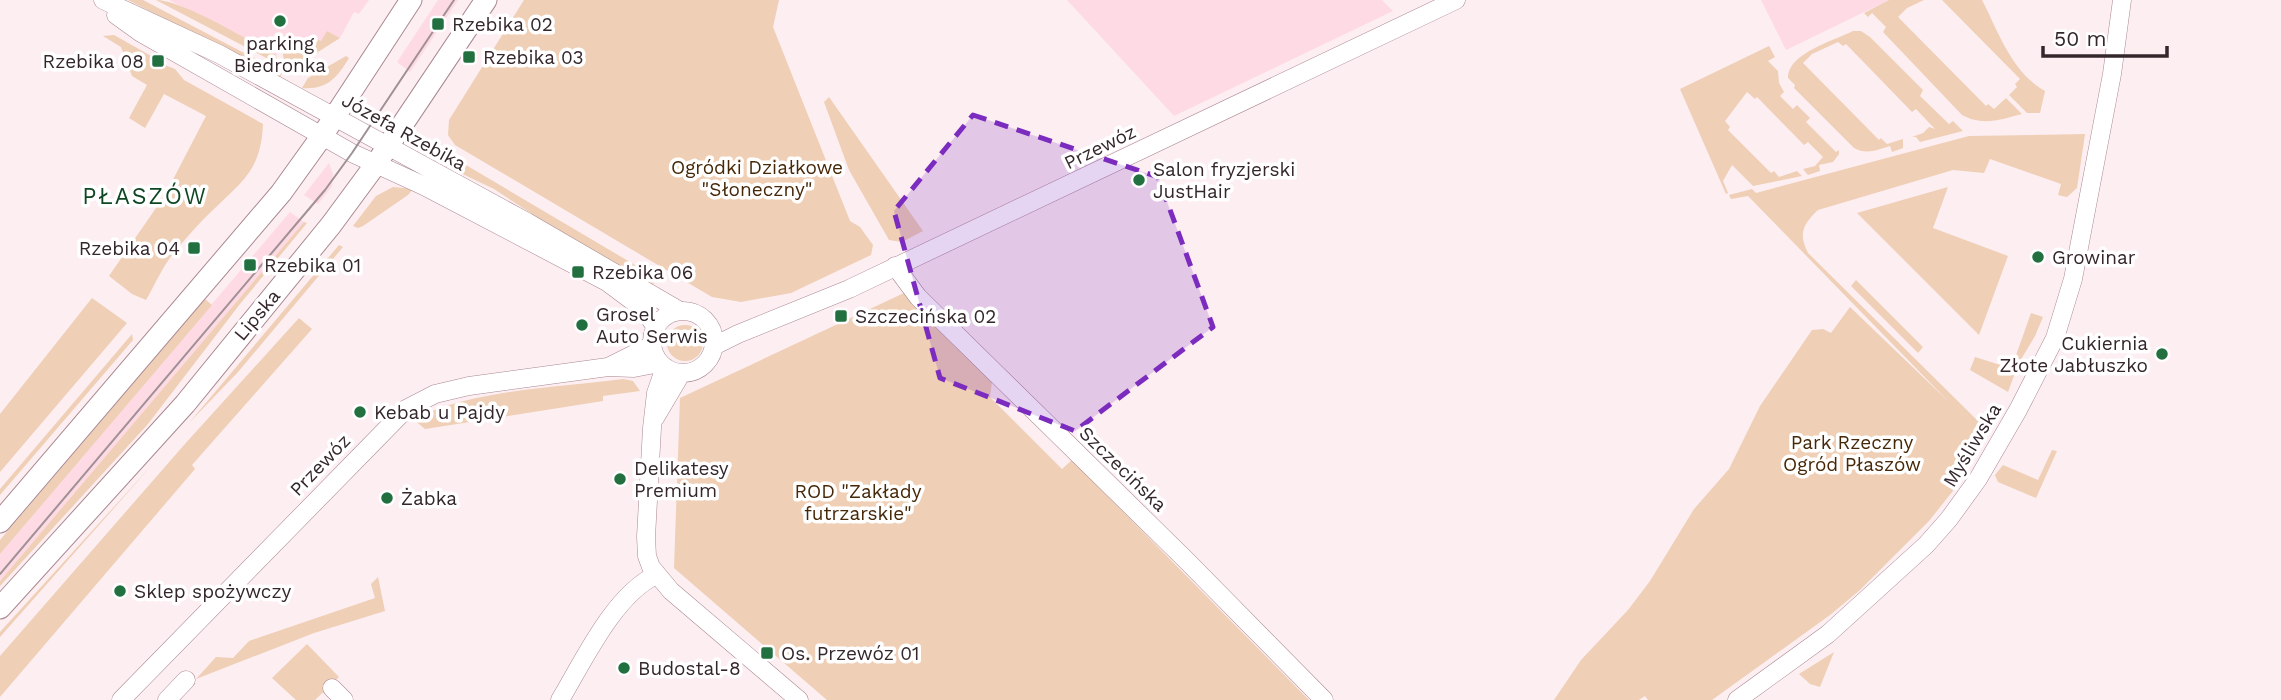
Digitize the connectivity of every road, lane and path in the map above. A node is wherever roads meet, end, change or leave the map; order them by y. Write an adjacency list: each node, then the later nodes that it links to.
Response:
1 (101, 0): 6 (street, Józefa Rzebika); 7 (street, Józefa Rzebika)
2 (411, 0): 6 (main road)
3 (486, 0): 8 (main road, Lipska)
4 (1455, 0): 9 (street, Przewóz)
5 (2122, 0): 27 (street, Myśliwska)
6 (334, 117): 7 (main road); 8 (street, Józefa Rzebika)
7 (322, 136): 8 (street, Józefa Rzebika); 18 (main road)
8 (381, 155): 10 (street, Józefa Rzebika); 13 (street, Józefa Rzebika); 20 (main road, Lipska)
9 (895, 266): 12 (street, Przewóz); 26 (street, Szczecińska)
10 (680, 311): 11 (street); 13 (street)
11 (709, 325): 12 (street, Przewóz); 15 (street)
12 (759, 325): 15 (street, Przewóz)
13 (656, 327): 14 (street)
14 (652, 345): 16 (street, Przewóz); 17 (street)
15 (714, 346): 17 (street)
16 (608, 367): 17 (street, Przewóz); 23 (street, Przewóz)
17 (669, 368): 19 (street)
18 (0, 522)
19 (656, 575): 22 (street); 25 (street)
20 (0, 608)
21 (186, 680): 24 (street)
22 (796, 699)
23 (121, 700)
24 (167, 700)
25 (560, 700)
26 (1324, 700)
27 (1737, 700)

